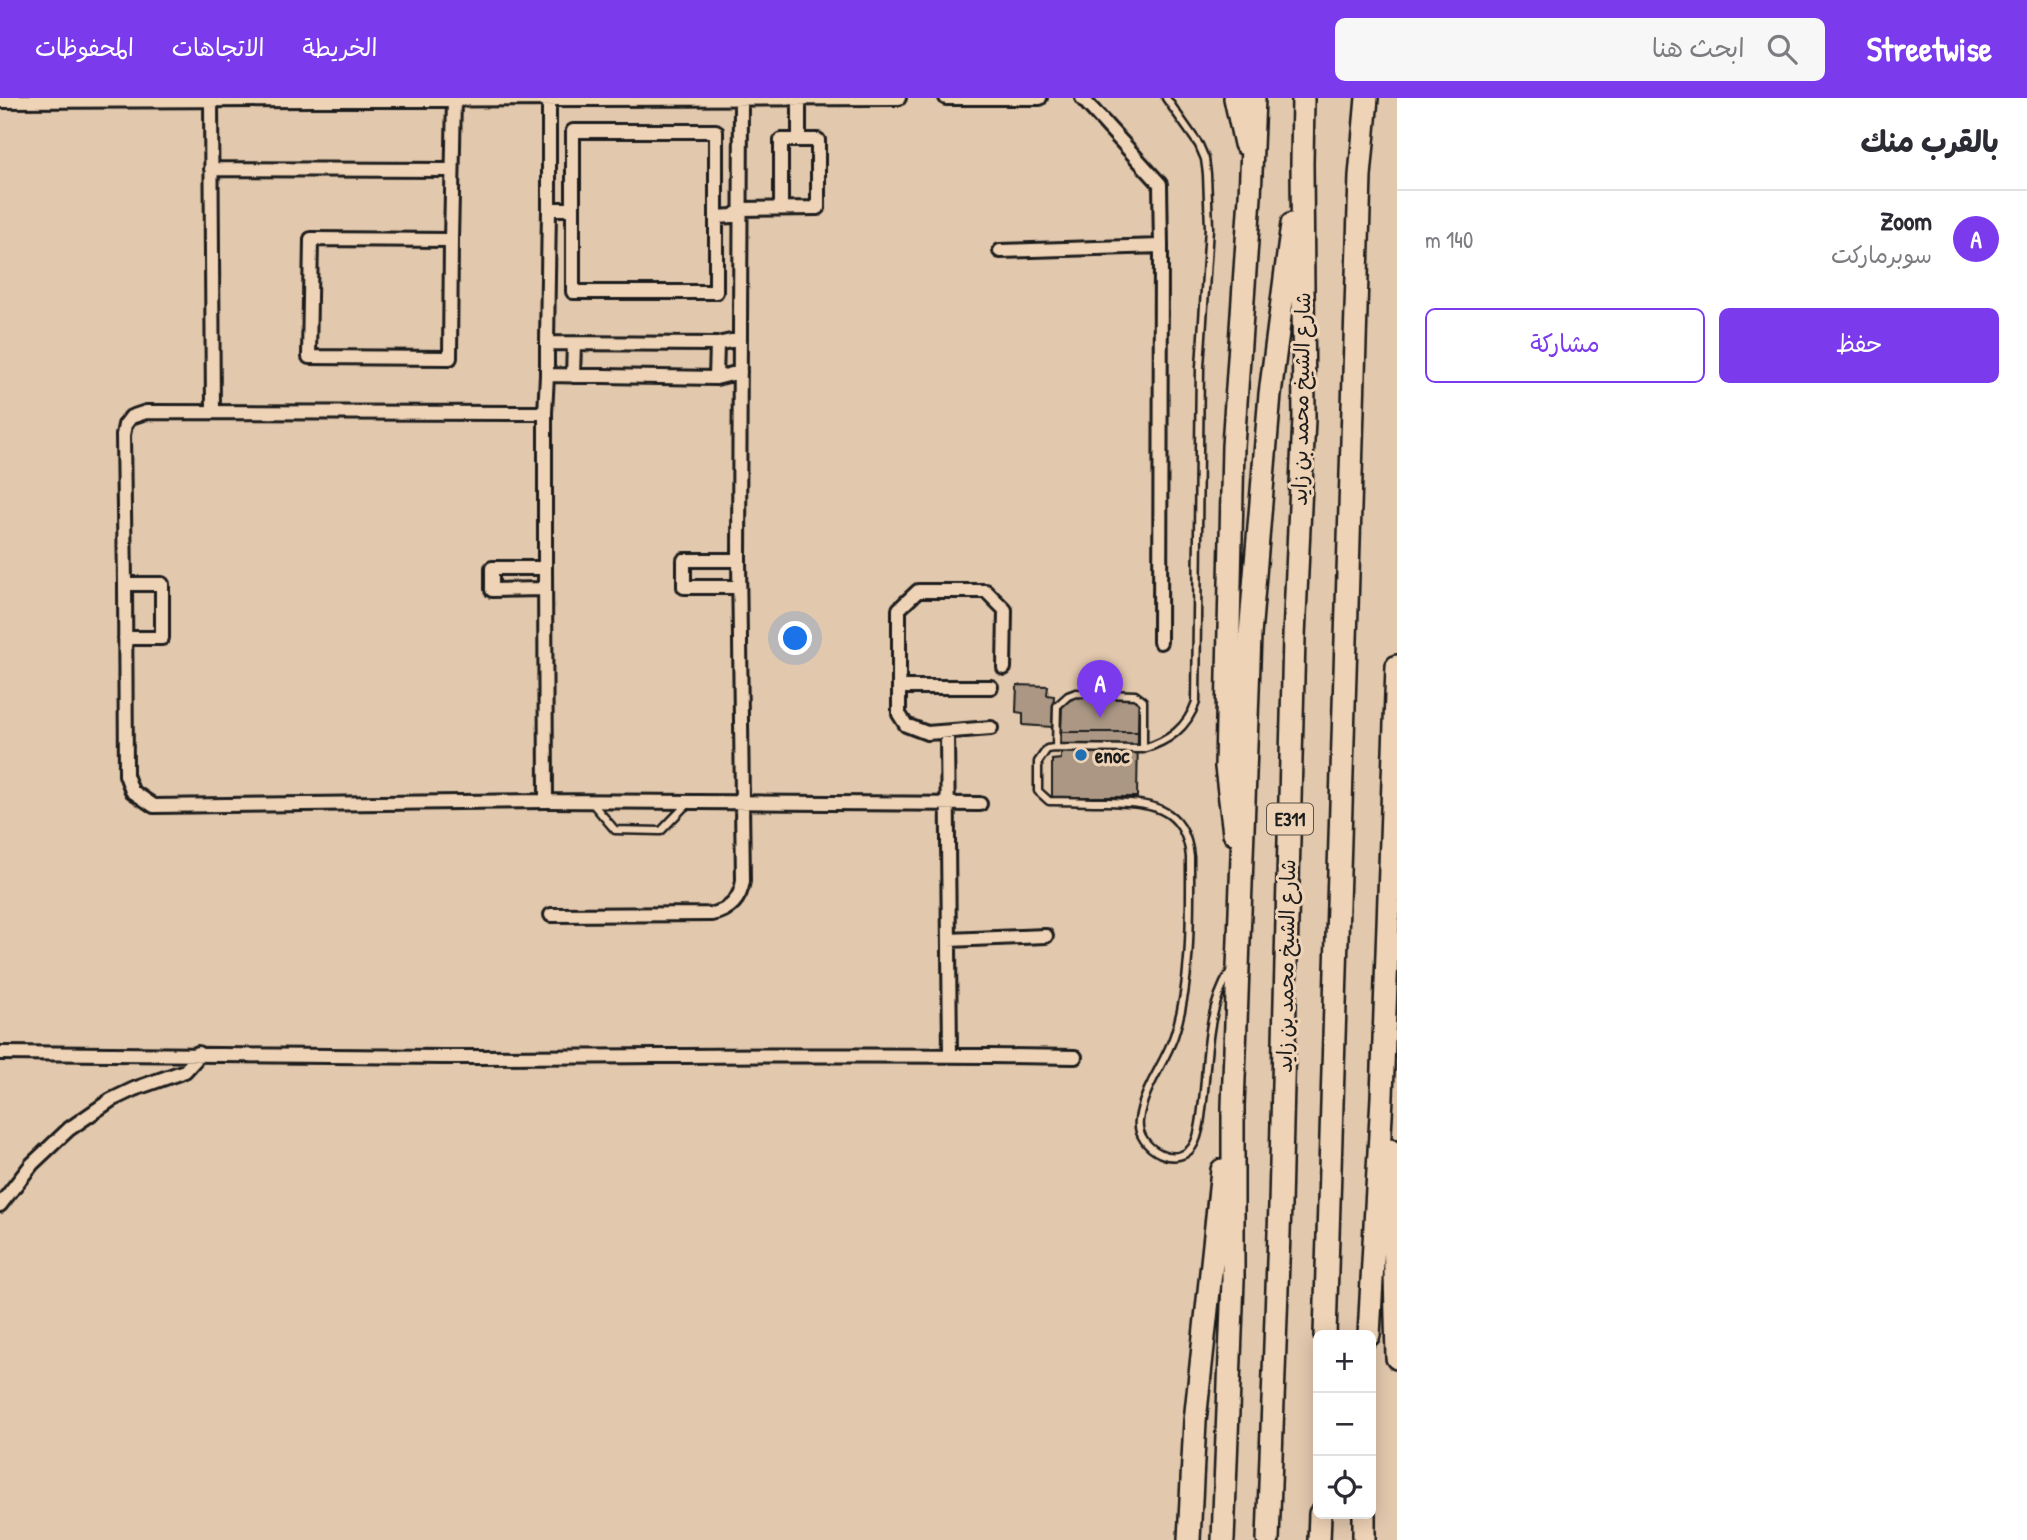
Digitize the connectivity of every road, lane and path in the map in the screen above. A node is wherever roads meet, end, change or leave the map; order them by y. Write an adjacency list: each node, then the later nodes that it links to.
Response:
1 (314, 98): 12 (street); 16 (street)
2 (899, 98): 15 (street)
3 (946, 98): 4 (street)
4 (961, 98): 5 (street)
5 (1041, 98)
6 (1082, 98): 29 (street)
7 (1166, 98): 55 (lane)
8 (1235, 98): 22 (highway)
9 (1254, 98): 22 (highway)
10 (1303, 98): 19 (highway, شارع الشيخ محمد بن زايد / E311)
11 (1367, 98): 74 (highway, E311)
12 (454, 99): 13 (street); 21 (street)
13 (550, 99): 14 (street); 24 (street)
14 (741, 99): 15 (street); 26 (street)
15 (799, 99): 18 (street)
16 (211, 100): 17 (street); 20 (street)
17 (0, 101)
18 (799, 140): 23 (street); 23 (street)
19 (1301, 163): 62 (highway); 81 (highway, شارع الشيخ محمد بن زايد / E311)
20 (211, 169): 21 (street); 39 (street)
21 (452, 170): 28 (street)
22 (1252, 171): 62 (highway)
23 (781, 208): 26 (street)
24 (549, 209): 25 (street); 32 (street)
25 (573, 209): 27 (street); 27 (street)
26 (742, 209): 27 (street); 31 (street)
27 (716, 217)
28 (451, 240): 28 (street)
29 (1161, 246): 30 (street); 47 (street)
30 (1000, 251)
31 (740, 339): 34 (street); 35 (street)
32 (547, 343): 33 (street); 36 (street)
33 (574, 344): 34 (street); 37 (street)
34 (717, 344): 38 (street)
35 (740, 372): 38 (street); 41 (street)
36 (547, 375): 37 (street); 40 (street)
37 (573, 376): 38 (street)
38 (716, 378)
39 (213, 411): 40 (street); 43 (street)
40 (545, 413): 42 (street)
41 (739, 560): 44 (street); 44 (street)
42 (545, 568): 45 (street); 45 (street)
43 (125, 584): 46 (street); 46 (street)
44 (739, 587): 59 (street)
45 (545, 589): 56 (street)
46 (125, 638): 56 (street)
47 (1160, 642)
48 (1397, 666): 71 (highway)
49 (1004, 668): 50 (street)
50 (899, 687): 51 (street); 53 (street)
51 (991, 687)
52 (991, 728): 53 (street)
53 (947, 732): 60 (street)
54 (1056, 748): 55 (lane); 55 (lane); 66 (lane)
55 (1143, 748)
56 (547, 801): 57 (street)
57 (590, 801): 58 (street); 58 (lane)
58 (688, 802): 59 (street)
59 (742, 803): 60 (street); 63 (street)
60 (948, 804): 61 (street); 65 (street)
61 (980, 804)
62 (1242, 864): 66 (highway)
63 (551, 915)
64 (1046, 936): 65 (street)
65 (949, 940): 69 (street)
66 (1239, 960): 72 (highway)
67 (0, 1053): 68 (street)
68 (198, 1053): 69 (street); 73 (street)
69 (950, 1055): 70 (street)
70 (1075, 1057)
71 (1382, 1097): 75 (highway); 76 (highway)
72 (1233, 1106): 79 (highway); 80 (highway)
73 (0, 1205)
74 (1325, 1330)
75 (1369, 1330)
76 (1397, 1358)
77 (1320, 1519): 82 (highway)
78 (1364, 1519): 83 (highway)
79 (1189, 1540)
80 (1223, 1540)
81 (1268, 1540)
82 (1319, 1540)
83 (1364, 1540)

